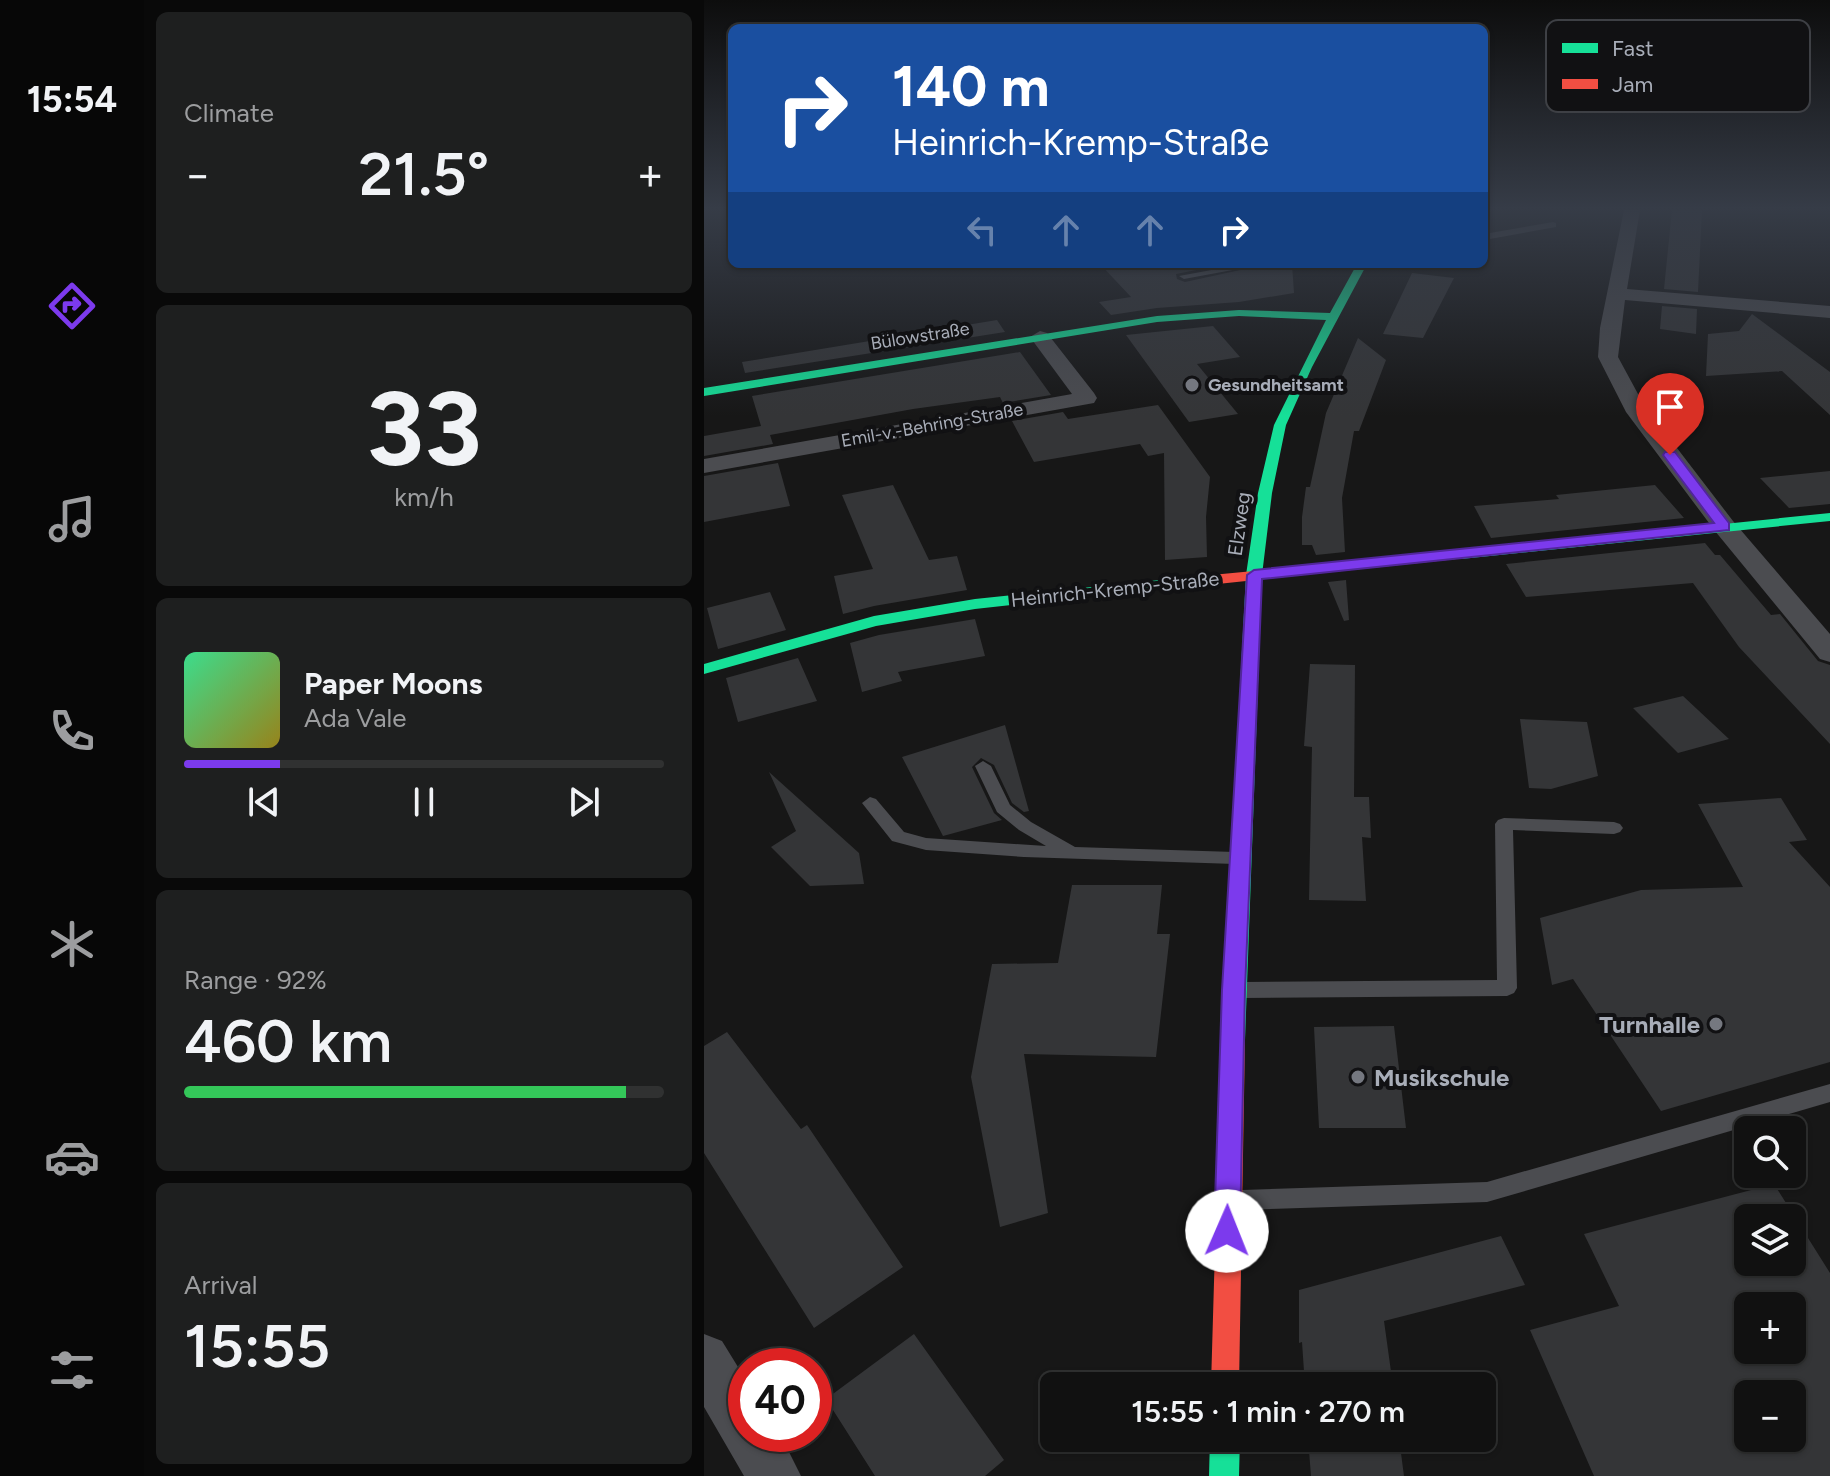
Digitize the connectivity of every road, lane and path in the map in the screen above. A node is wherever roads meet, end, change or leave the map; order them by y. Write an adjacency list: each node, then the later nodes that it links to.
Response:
1 (1354, 279): 5 (street, Elzweg)
2 (1621, 279): 3 (street)
3 (1618, 294): 4 (street); 11 (street)
4 (1820, 312): 6 (street)
5 (1335, 317): 7 (street, Bülowstraße); 12 (street, Elzweg)
6 (1830, 329)
7 (1040, 337): 8 (street, Bülowstraße); 9 (street, Emil-v.-Behring-Straße)
8 (704, 392)
9 (704, 466)
10 (1830, 517): 11 (street, Heinrich-Kremp-Straße)
11 (1724, 526): 12 (street, Heinrich-Kremp-Straße); 13 (street)
12 (1254, 575): 14 (street, Heinrich-Kremp-Straße); 19 (street, Elzweg)
13 (1830, 653)
14 (704, 669)
15 (983, 766): 18 (lane)
16 (870, 803): 18 (lane)
17 (1614, 828): 20 (lane)
18 (1073, 853): 19 (lane)
19 (1241, 858): 20 (street, Elzweg)
20 (1234, 990): 22 (street, Elzweg)
21 (1830, 1093): 22 (lane)
22 (1227, 1200): 24 (street, Elzweg)
23 (704, 1359): 25 (street)
24 (1225, 1372)
25 (728, 1398)
26 (760, 1452): 28 (street)
27 (1225, 1452): 29 (street)
28 (774, 1476)
29 (1224, 1476)

